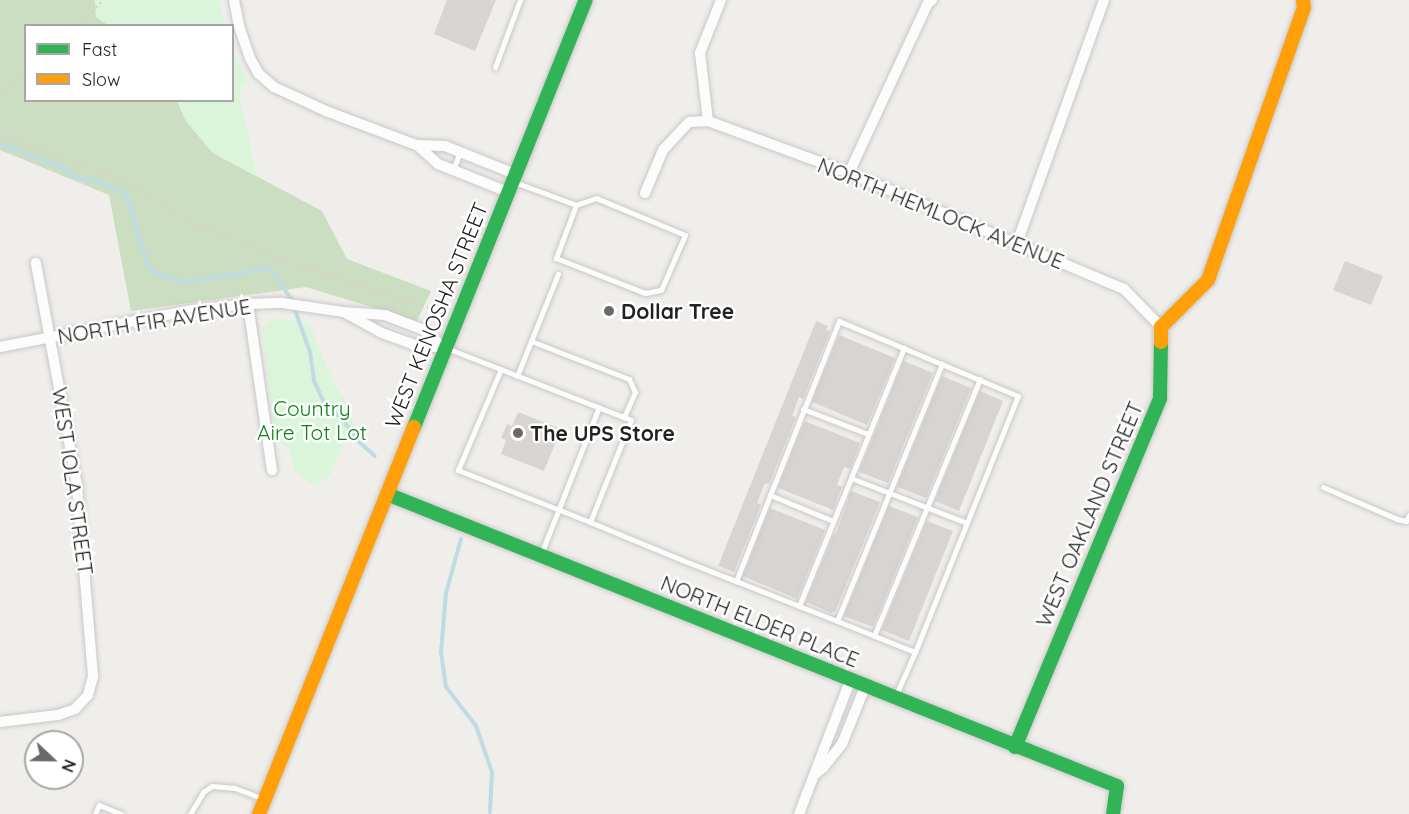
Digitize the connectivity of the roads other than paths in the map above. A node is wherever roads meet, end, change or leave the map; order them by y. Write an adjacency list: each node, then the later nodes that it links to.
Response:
1 (234, 0): 10 (street)
2 (520, 0): 8 (lane)
3 (586, 0): 14 (street, WEST KENOSHA STREET)
4 (721, 0): 9 (street)
5 (932, 0): 13 (street)
6 (1104, 0): 17 (street)
7 (1303, 0): 22 (street)
8 (495, 67)
9 (708, 121): 13 (street, NORTH HEMLOCK AVENUE); 15 (street)
10 (416, 145): 11 (street); 12 (street)
11 (460, 152): 12 (lane); 14 (street)
12 (453, 170): 14 (street)
13 (849, 173): 17 (street, NORTH HEMLOCK AVENUE)
14 (512, 182): 16 (lane); 26 (street, WEST KENOSHA STREET)
15 (645, 193)
16 (576, 206): 16 (lane)
17 (1017, 243): 22 (street, NORTH HEMLOCK AVENUE)
18 (36, 263): 23 (street, WEST IOLA STREET)
19 (558, 274): 24 (lane)
20 (248, 304): 21 (street, NORTH FIR AVENUE); 23 (street, NORTH FIR AVENUE); 36 (street)
21 (344, 312): 26 (street, NORTH FIR AVENUE); 26 (street, NORTH FIR AVENUE)
22 (1161, 327): 60 (street, WEST OAKLAND STREET)
23 (51, 338): 25 (street, NORTH FIR AVENUE); 58 (street, WEST IOLA STREET)
24 (531, 341): 30 (lane); 34 (lane)
25 (0, 347)
26 (445, 348): 29 (lane); 40 (street, WEST KENOSHA STREET)
27 (904, 348): 28 (lane); 33 (lane); 35 (lane)
28 (942, 364): 31 (lane); 39 (lane)
29 (501, 369): 30 (lane); 43 (lane)
30 (517, 376): 32 (lane)
31 (980, 380): 42 (lane); 47 (lane)
32 (598, 407): 34 (lane); 43 (lane)
33 (803, 409): 35 (lane); 41 (lane)
34 (624, 417): 46 (lane)
35 (868, 434): 37 (lane)
36 (272, 471)
37 (851, 478): 39 (lane); 45 (lane)
38 (1323, 487): 44 (lane)
39 (890, 493): 42 (lane); 51 (lane)
40 (387, 494): 48 (street, NORTH ELDER PLACE); 62 (street, WEST KENOSHA STREET)
41 (770, 495): 45 (lane); 49 (lane)
42 (927, 508): 47 (lane); 52 (lane)
43 (558, 510): 46 (lane); 48 (lane)
44 (1409, 515)
45 (833, 521): 50 (lane)
46 (590, 522): 49 (lane)
47 (967, 523): 53 (lane)
48 (540, 555): 54 (street, NORTH ELDER PLACE)
49 (736, 581): 50 (lane)
50 (799, 606): 51 (lane)
51 (837, 621): 52 (lane)
52 (874, 636): 53 (lane)
53 (915, 652): 56 (lane)
54 (850, 681): 55 (street, NORTH ELDER PLACE); 57 (street)
55 (865, 687): 56 (street, NORTH ELDER PLACE); 59 (street)
56 (894, 698): 60 (street, NORTH ELDER PLACE)
57 (836, 717): 59 (lane); 61 (street)
58 (0, 722)
59 (850, 723): 61 (street)
60 (1015, 747): 68 (street, NORTH ELDER PLACE)
61 (815, 774): 67 (street)
62 (265, 800): 65 (lane); 66 (street, WEST KENOSHA STREET)
63 (96, 814): 64 (lane)
64 (121, 814)
65 (190, 814)
66 (259, 814)
67 (799, 814)
68 (1113, 814)

